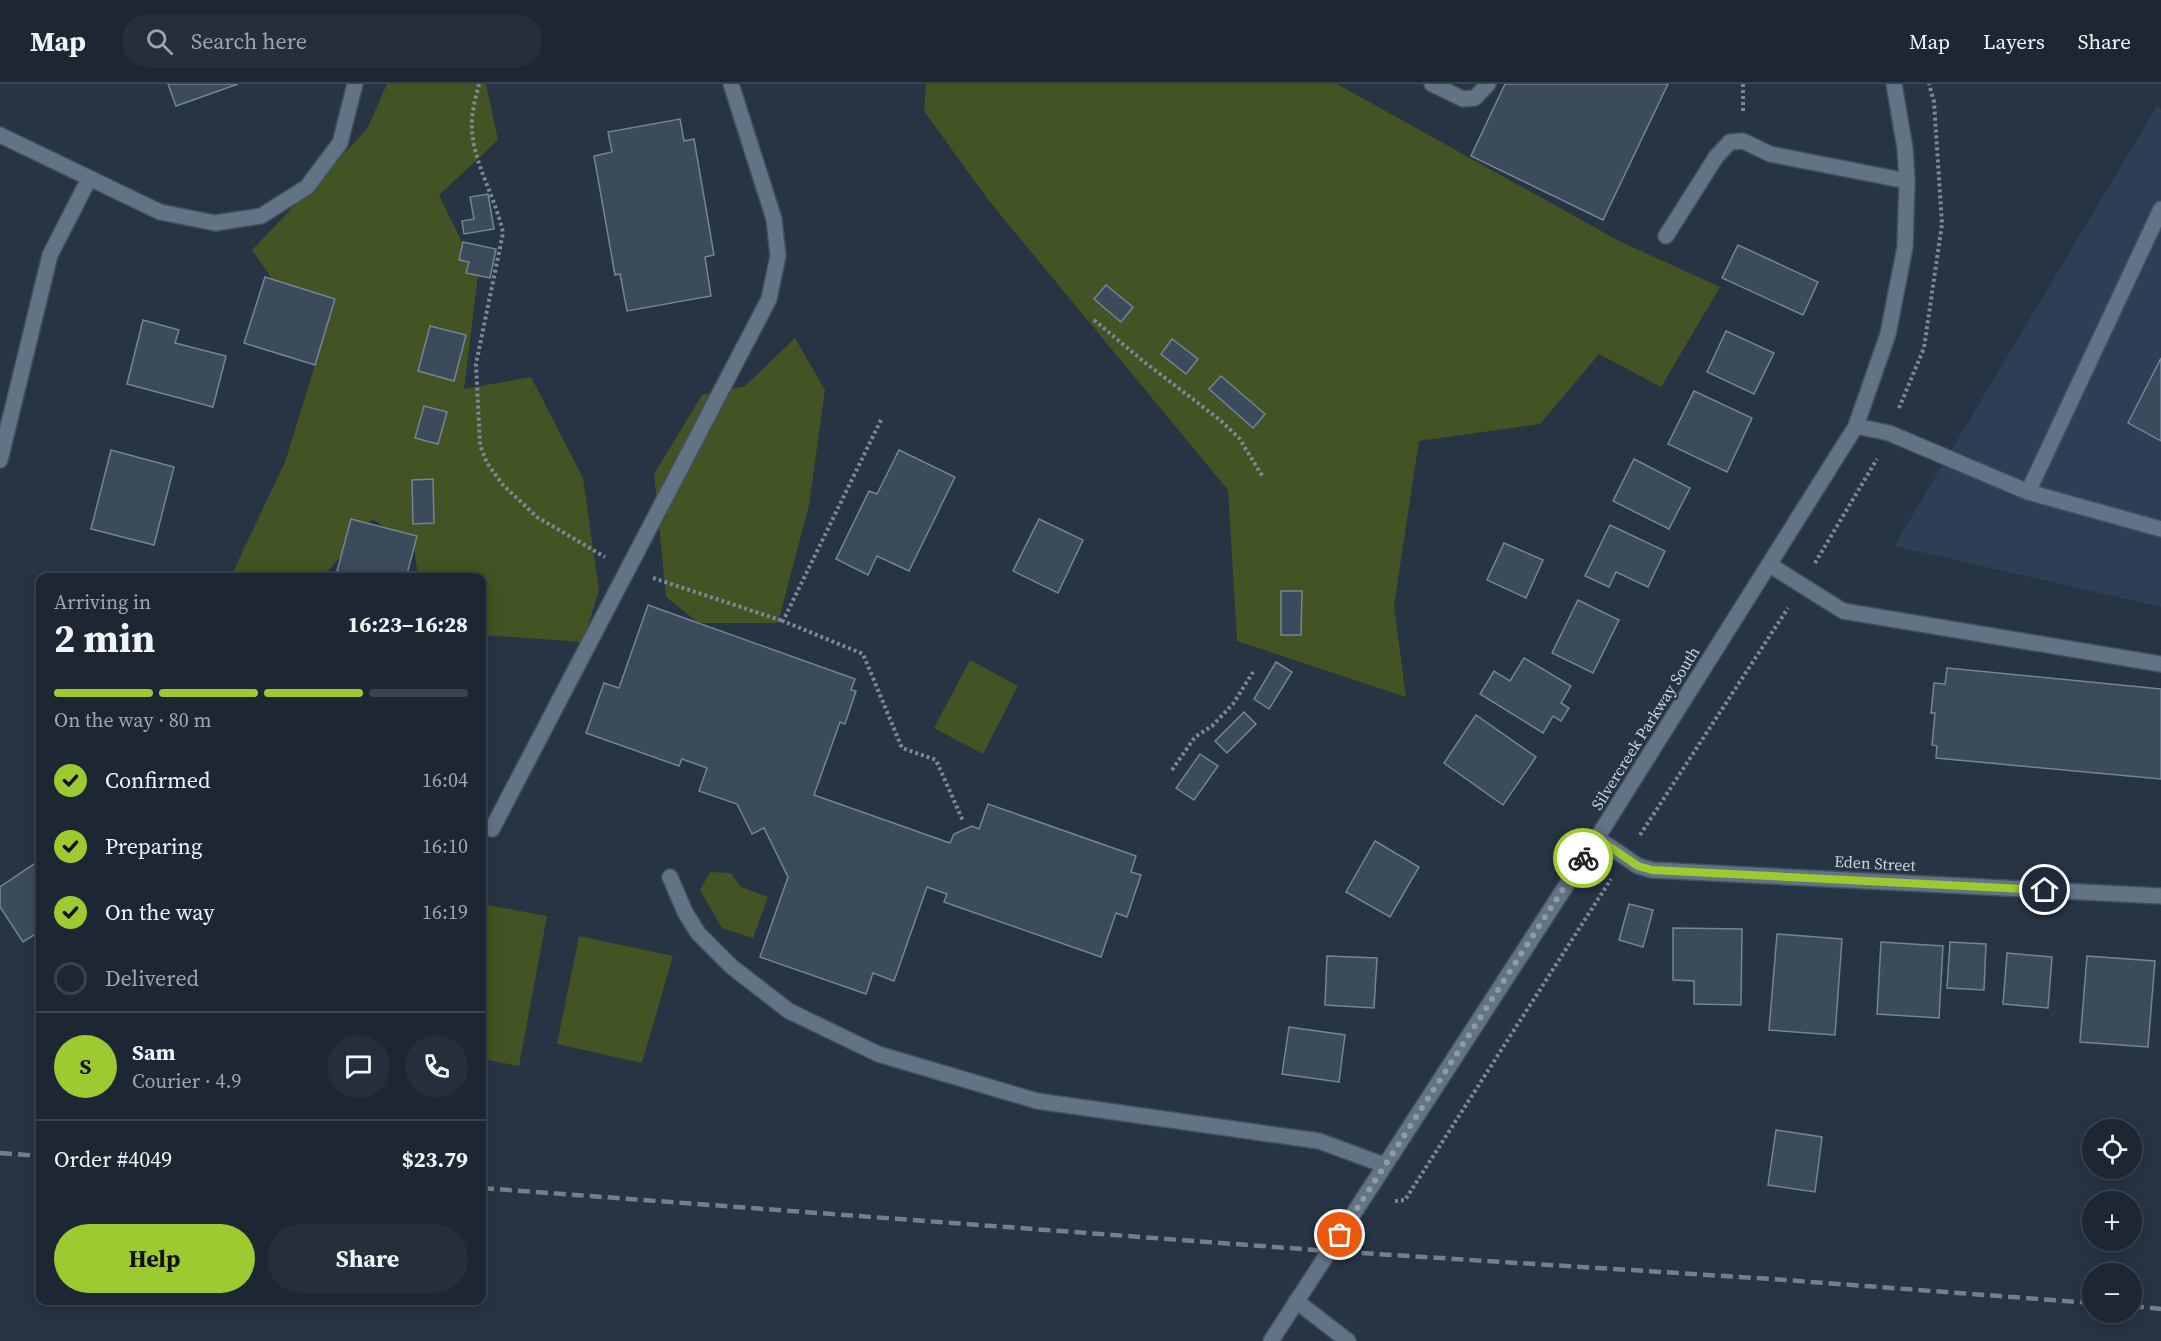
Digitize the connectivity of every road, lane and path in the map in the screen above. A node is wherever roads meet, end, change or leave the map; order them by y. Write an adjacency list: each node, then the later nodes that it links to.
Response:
1 (355, 84): 8 (street)
2 (479, 84): 20 (path)
3 (731, 84): 20 (street)
4 (1432, 84): 5 (street)
5 (1488, 84)
6 (1894, 84): 9 (street, Silvercreek Parkway South)
7 (0, 135): 8 (street)
8 (89, 179): 15 (street)
9 (1907, 181): 11 (street); 14 (street, Silvercreek Parkway South)
10 (2161, 209): 17 (street)
11 (1666, 236)
12 (1094, 320): 16 (path)
13 (881, 420): 21 (path)
14 (1856, 426): 17 (street); 19 (street, Silvercreek Parkway South)
15 (0, 460)
16 (1263, 477)
17 (2028, 492): 18 (street)
18 (2161, 529)
19 (1770, 565): 22 (street); 27 (street, Silvercreek Parkway South)
20 (628, 570): 21 (path); 26 (street)
21 (783, 621): 25 (path)
22 (2161, 664)
23 (1253, 672): 24 (path)
24 (1172, 770)
25 (963, 821)
26 (492, 829)
27 (1597, 838): 29 (street, Eden Street); 30 (street, Silvercreek Parkway South)
28 (670, 877): 30 (street)
29 (2161, 896)
30 (1384, 1165): 31 (street, Silvercreek Parkway South)
31 (1296, 1301): 32 (street, Silvercreek Parkway South); 33 (street)
32 (1271, 1341)
33 (1348, 1341)

